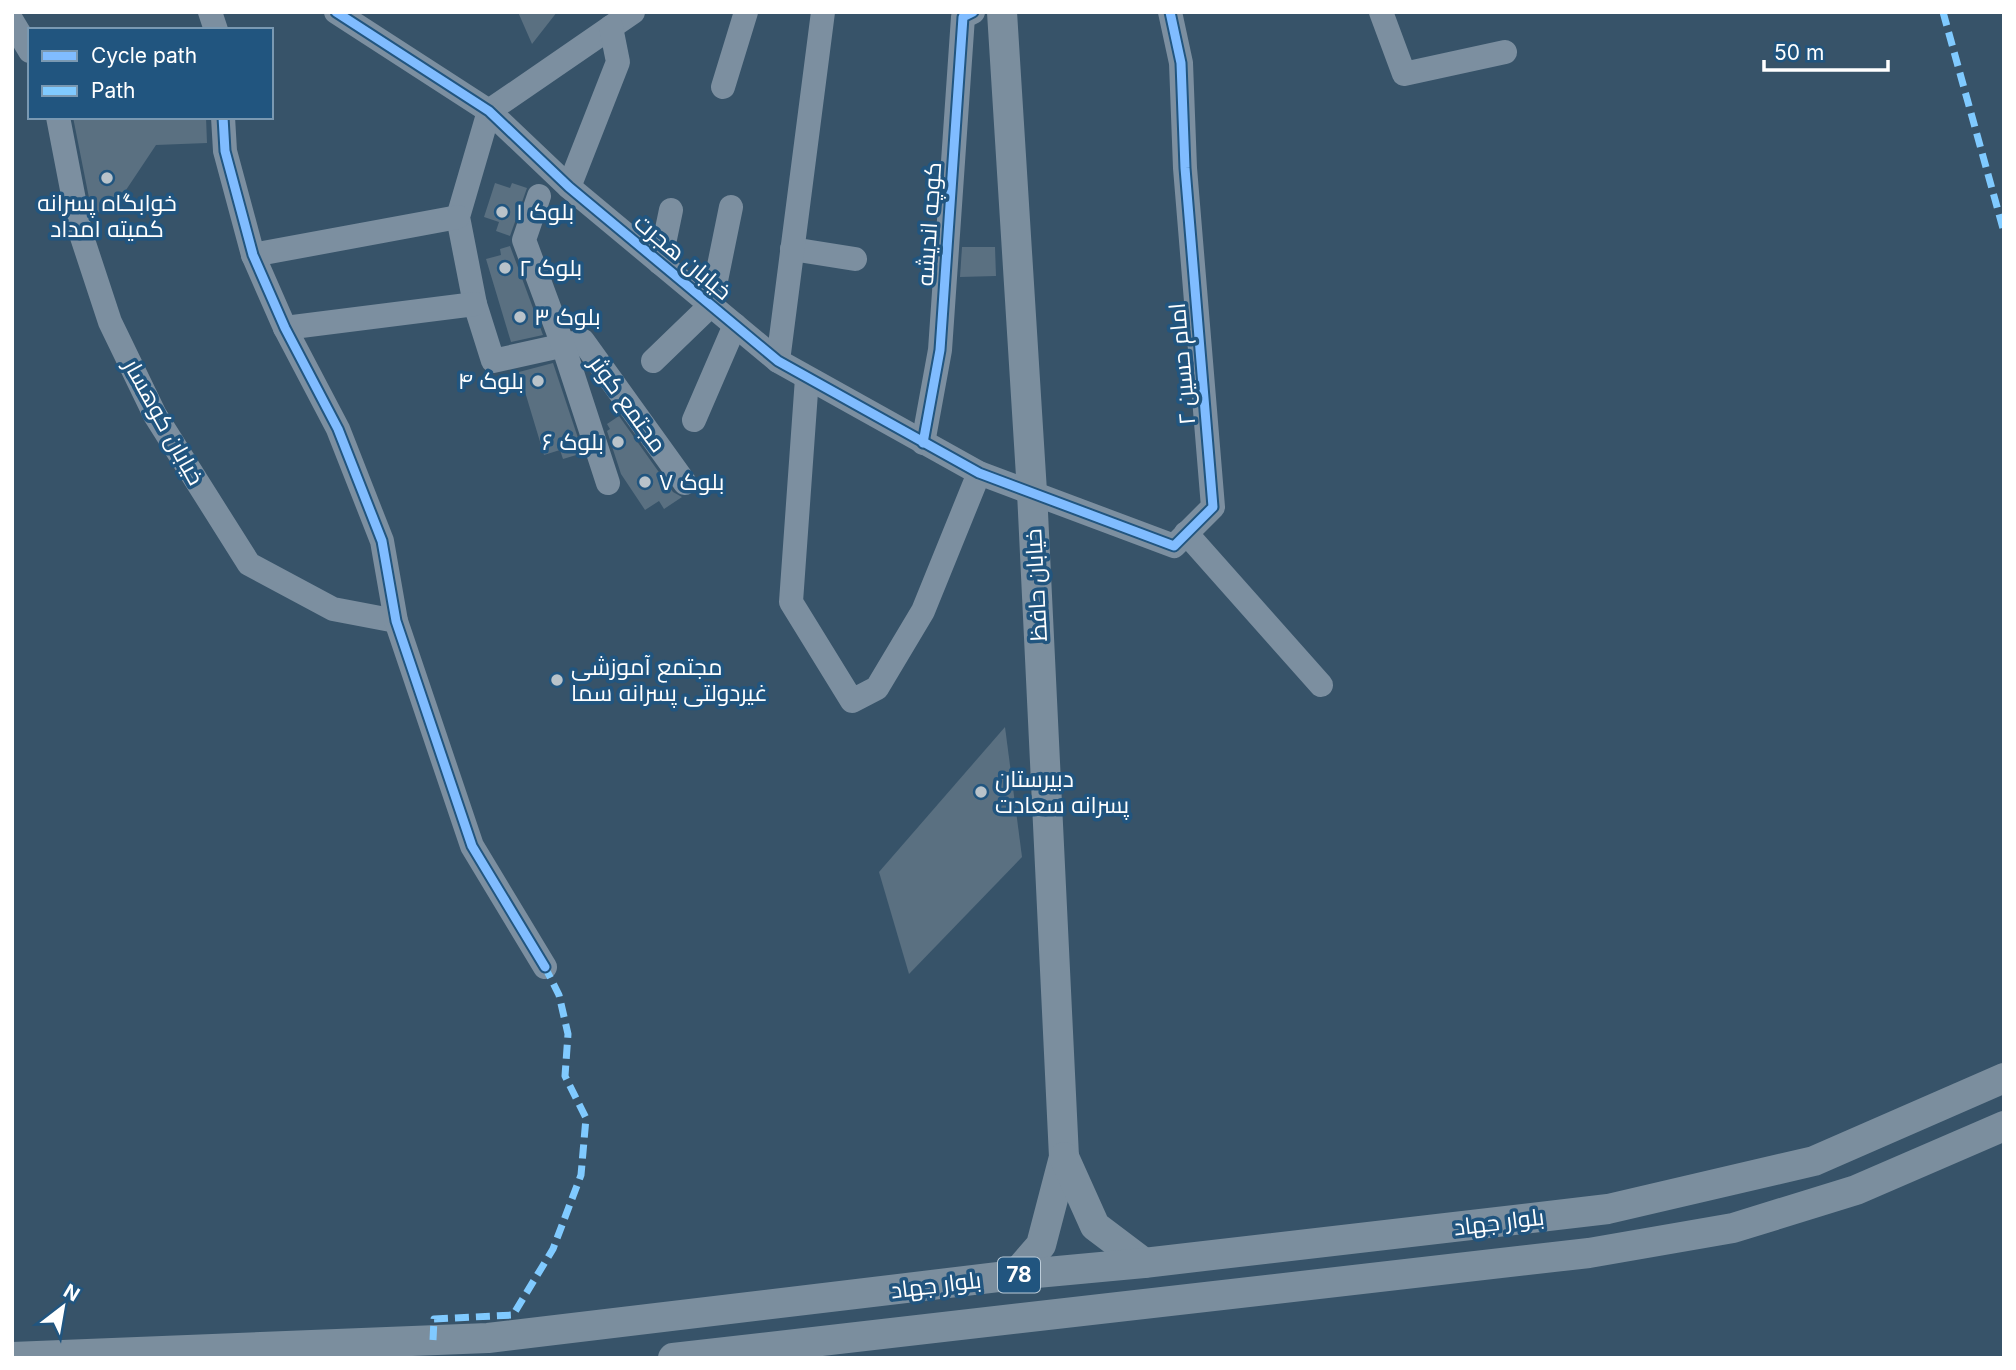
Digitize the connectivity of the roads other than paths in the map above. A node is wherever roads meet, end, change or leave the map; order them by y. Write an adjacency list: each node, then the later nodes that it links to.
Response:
1 (336, 12): 14 (street, خیابان هجرت)
2 (633, 12): 10 (street)
3 (746, 12): 13 (street)
4 (823, 12): 22 (street)
5 (973, 12): 35 (street, کوچه اندیشه)
6 (1002, 12): 39 (main road, خیابان حافظ)
7 (1170, 12): 40 (street, امام حسین ۲)
8 (1381, 12): 12 (street)
9 (12, 21): 11 (street)
10 (611, 27): 14 (street); 17 (street)
11 (28, 48)
12 (1504, 52)
13 (723, 87)
14 (489, 111): 17 (street, خیابان هجرت); 21 (street)
15 (58, 119): 41 (street, خیابان کوهسار)
16 (223, 119): 23 (street)
17 (569, 187): 25 (street, خیابان هجرت)
18 (539, 196): 30 (street, مجتمع کوثر)
19 (731, 207): 27 (street)
20 (671, 210): 25 (street)
21 (458, 217): 23 (street); 26 (street)
22 (792, 249): 24 (street); 31 (street)
23 (253, 255): 29 (street)
24 (855, 259)
25 (660, 263): 27 (street, خیابان هجرت)
26 (475, 304): 29 (street); 30 (street, مجتمع کوثر)
27 (711, 305): 28 (street, خیابان هجرت); 32 (street)
28 (735, 326): 31 (street, خیابان هجرت); 34 (street)
29 (285, 328): 41 (street)
30 (564, 345): 37 (street, مجتمع کوثر); 38 (street, مجتمع کوثر)
31 (778, 360): 33 (street, خیابان هجرت)
32 (653, 361)
33 (807, 378): 35 (street, خیابان هجرت); 36 (street)
34 (694, 421)
35 (923, 443): 36 (street, خیابان هجرت)
36 (979, 473): 39 (street, خیابان هجرت)
37 (608, 483)
38 (685, 483)
39 (1032, 492): 40 (street); 46 (main road, خیابان حافظ)
40 (1186, 533): 42 (street)
41 (396, 621): 43 (street)
42 (1321, 685)
43 (545, 967)
44 (2004, 1078): 47 (main road, بلوار جهاد / 78)
45 (2004, 1126): 50 (main road, بلوار جهاد / 78)
46 (1064, 1157): 47 (main road); 48 (main road)
47 (1144, 1263): 48 (main road, بلوار جهاد / 78)
48 (1015, 1275): 49 (main road, بلوار جهاد / 78)
49 (12, 1357)
50 (673, 1358)

